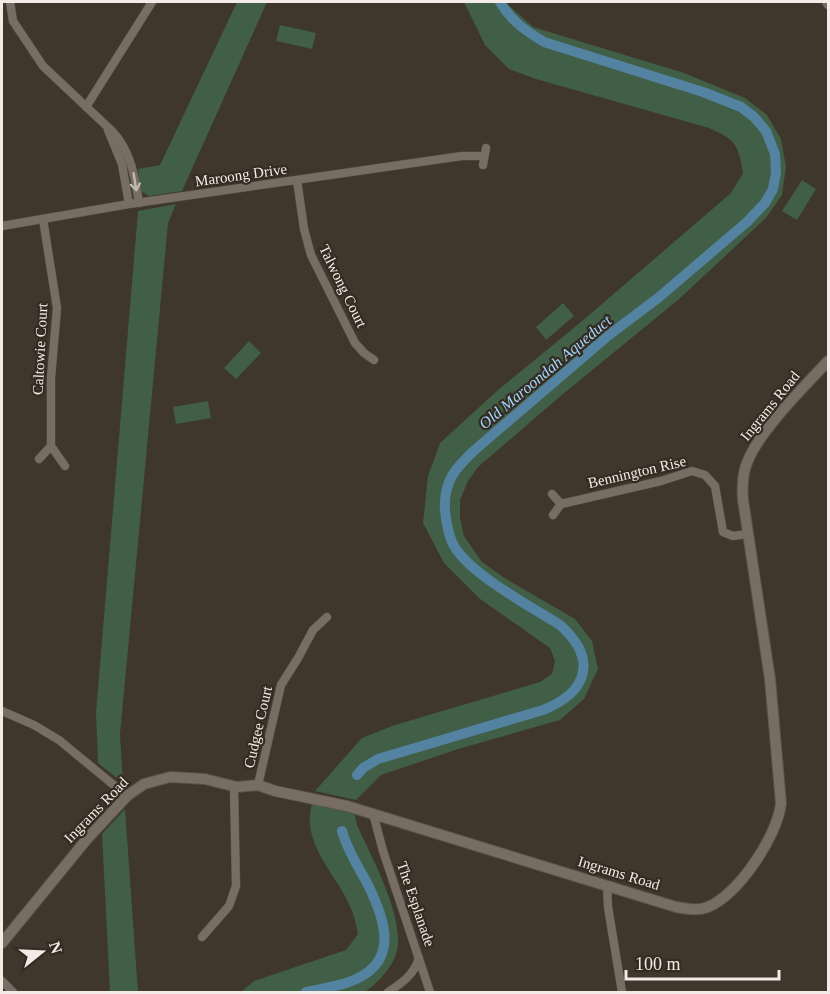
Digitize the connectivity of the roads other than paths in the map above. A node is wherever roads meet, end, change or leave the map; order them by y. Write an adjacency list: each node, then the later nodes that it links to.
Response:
1 (10, 2): 3 (street)
2 (152, 2): 5 (street)
3 (10, 11): 4 (street); 5 (street)
4 (2, 12)
5 (86, 106): 6 (street)
6 (107, 128): 9 (street, one-way to 9); 10 (street)
7 (486, 147): 8 (street, Maroong Drive)
8 (297, 180): 9 (street, Maroong Drive); 13 (street, Talwong Court)
9 (139, 203): 10 (street, Maroong Drive)
10 (129, 204): 11 (street, Maroong Drive)
11 (43, 219): 12 (street, Maroong Drive); 15 (street, Caltowie Court)
12 (2, 226)
13 (374, 360)
14 (828, 361): 21 (street, Ingrams Road)
15 (51, 446): 16 (street); 17 (street)
16 (39, 459)
17 (65, 466)
18 (552, 494): 19 (street)
19 (561, 504): 20 (street); 21 (street, Bennington Rise)
20 (553, 515)
21 (747, 534): 28 (street, Ingrams Road)
22 (327, 617): 24 (street, Cudgee Court)
23 (2, 711): 26 (street)
24 (258, 785): 25 (street, Ingrams Road); 27 (street, Ingrams Road)
25 (234, 786): 26 (street, Ingrams Road); 29 (street)
26 (127, 796): 30 (street, Ingrams Road)
27 (373, 813): 28 (street, Ingrams Road); 31 (street, The Esplanade)
28 (607, 885): 36 (street)
29 (202, 937)
30 (2, 943)
31 (419, 958): 34 (street, The Esplanade); 35 (street)
32 (2, 981): 33 (street)
33 (13, 993)
34 (388, 993)
35 (429, 993)
36 (622, 993)

